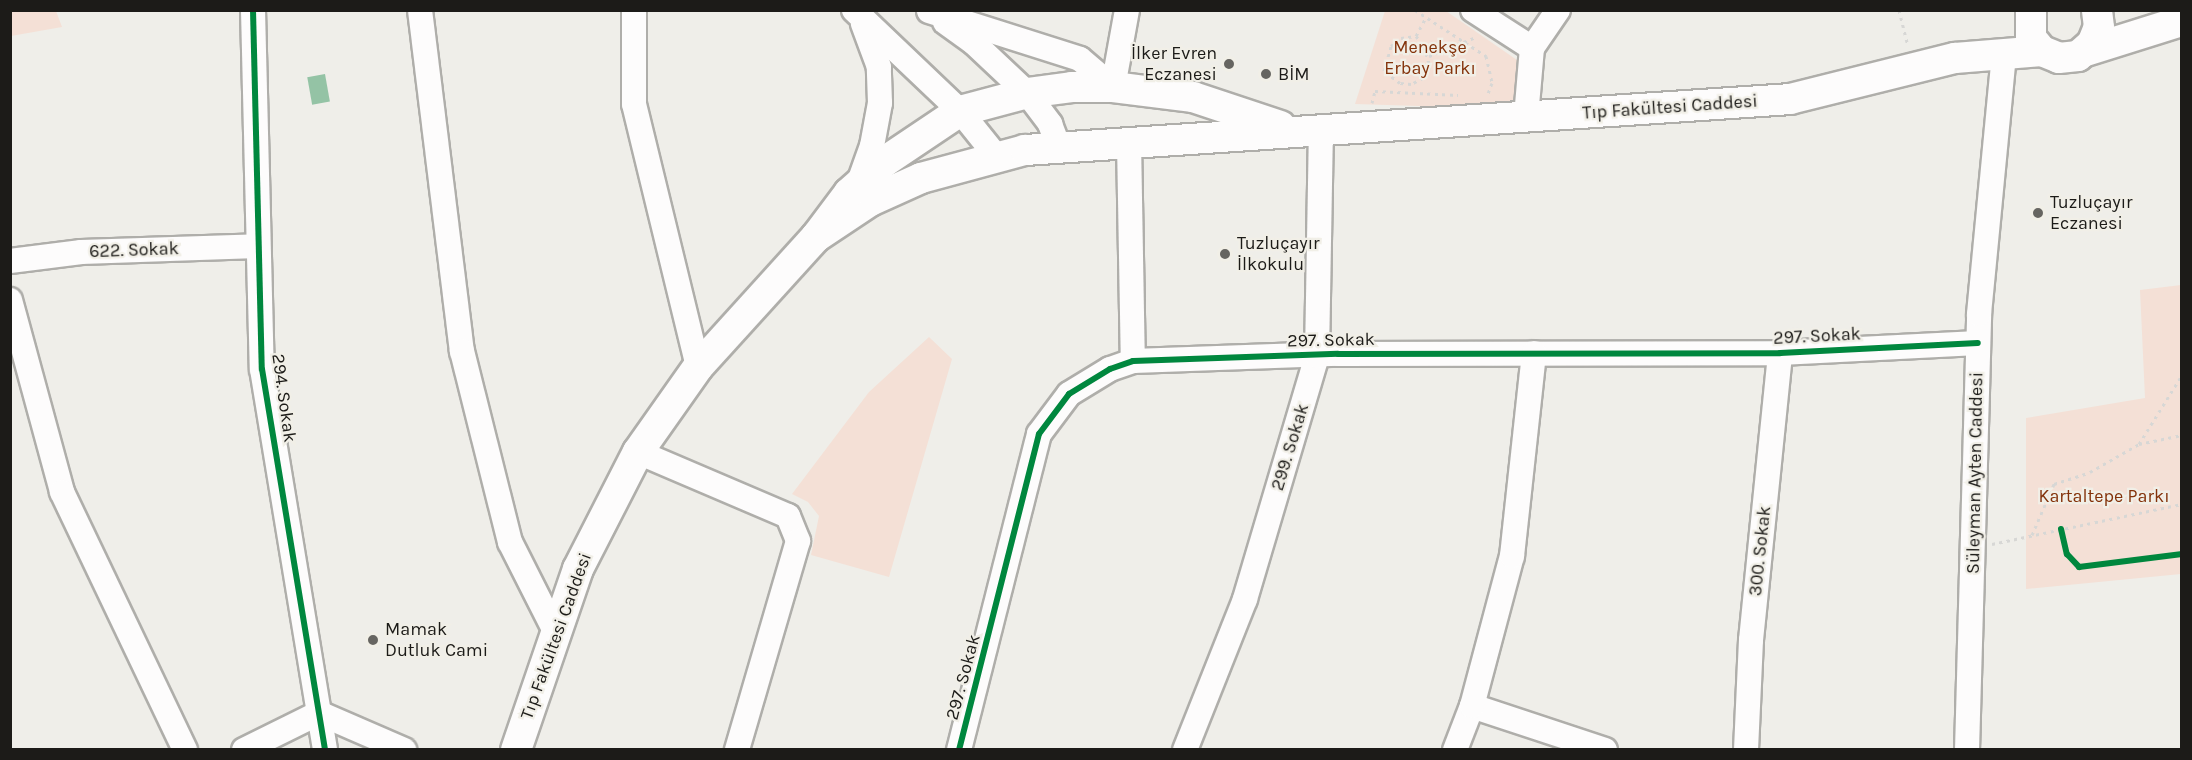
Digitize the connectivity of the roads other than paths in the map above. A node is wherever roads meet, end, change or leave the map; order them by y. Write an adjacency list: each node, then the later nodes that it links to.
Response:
1 (253, 10): 26 (street, 294. Sokak)
2 (420, 10): 36 (street)
3 (634, 10): 34 (street)
4 (1127, 10): 16 (street)
5 (1473, 10): 12 (street)
6 (1558, 10): 12 (street)
7 (2031, 10): 13 (main road)
8 (2097, 10): 14 (main road)
9 (928, 11): 16 (street); 17 (street)
10 (856, 12): 18 (street); 24 (street)
11 (2181, 21): 14 (main road)
12 (1532, 48): 19 (street)
13 (2042, 51): 14 (main road, Tıp Fakültesi Caddesi); 15 (main road, Tıp Fakültesi Caddesi)
14 (2086, 51)
15 (2004, 53): 19 (main road, Tıp Fakültesi Caddesi); 29 (street, Süleyman Ayten Caddesi)
16 (1113, 87): 17 (main road); 20 (main road)
17 (1027, 93): 18 (main road); 22 (street)
18 (960, 111): 23 (street); 24 (main road)
19 (1526, 117): 20 (main road, Tıp Fakültesi Caddesi)
20 (1308, 131): 21 (main road, Tıp Fakültesi Caddesi); 32 (street, 299. Sokak)
21 (1129, 141): 22 (main road, Tıp Fakültesi Caddesi); 33 (street)
22 (1059, 147): 23 (main road, Tıp Fakültesi Caddesi)
23 (997, 156): 25 (main road, Tıp Fakültesi Caddesi)
24 (858, 185): 25 (main road)
25 (816, 237): 34 (main road, Tıp Fakültesi Caddesi)
26 (258, 246): 27 (street, 622. Sokak); 38 (street, 294. Sokak)
27 (10, 261)
28 (10, 300): 39 (street)
29 (1978, 343): 31 (street, 297. Sokak); 50 (street, Süleyman Ayten Caddesi)
30 (1534, 353): 31 (street, 297. Sokak); 32 (street, 297. Sokak); 37 (street)
31 (1780, 353): 49 (street, 300. Sokak)
32 (1317, 356): 33 (street, 297. Sokak); 46 (street, 299. Sokak)
33 (1133, 361): 45 (street, 297. Sokak)
34 (698, 367): 35 (main road, Tıp Fakültesi Caddesi)
35 (638, 452): 36 (main road, Tıp Fakültesi Caddesi); 44 (street)
36 (556, 635): 43 (main road, Tıp Fakültesi Caddesi)
37 (1472, 706): 47 (street); 48 (street)
38 (319, 713): 40 (street); 41 (street, 294. Sokak); 42 (street)
39 (185, 750)
40 (244, 750)
41 (325, 750)
42 (404, 750)
43 (516, 750)
44 (737, 750)
45 (959, 750)
46 (1185, 750)
47 (1455, 750)
48 (1605, 750)
49 (1746, 750)
50 (1968, 750)

